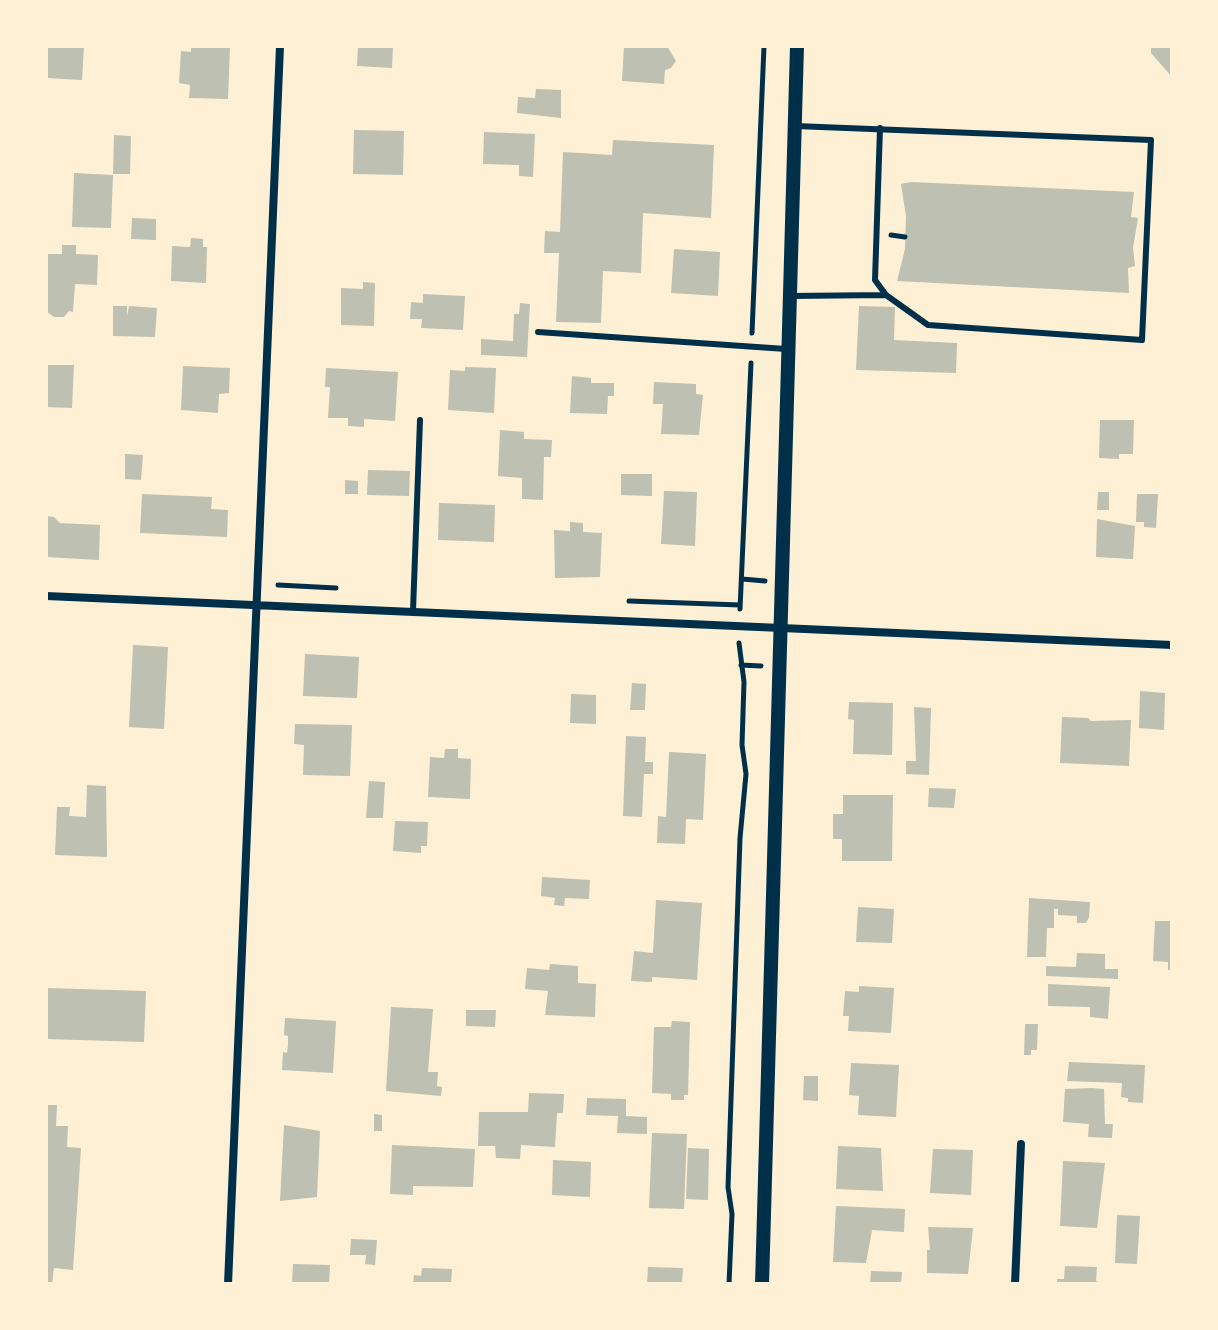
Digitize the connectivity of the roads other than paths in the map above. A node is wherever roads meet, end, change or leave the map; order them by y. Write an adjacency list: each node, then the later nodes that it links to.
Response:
1 (280, 46): 11 (street)
2 (797, 46): 3 (street)
3 (795, 126): 4 (lane); 6 (street)
4 (880, 128): 5 (lane); 5 (lane)
5 (886, 295): 6 (lane)
6 (787, 296): 8 (street)
7 (538, 332): 8 (lane)
8 (786, 349): 13 (street)
9 (420, 420): 12 (lane)
10 (46, 596): 11 (street)
11 (257, 606): 12 (street); 16 (street)
12 (413, 611): 13 (street)
13 (778, 626): 14 (street); 17 (street)
14 (1172, 645)
15 (1021, 1144): 18 (street)
16 (228, 1284)
17 (762, 1284)
18 (1015, 1284)

